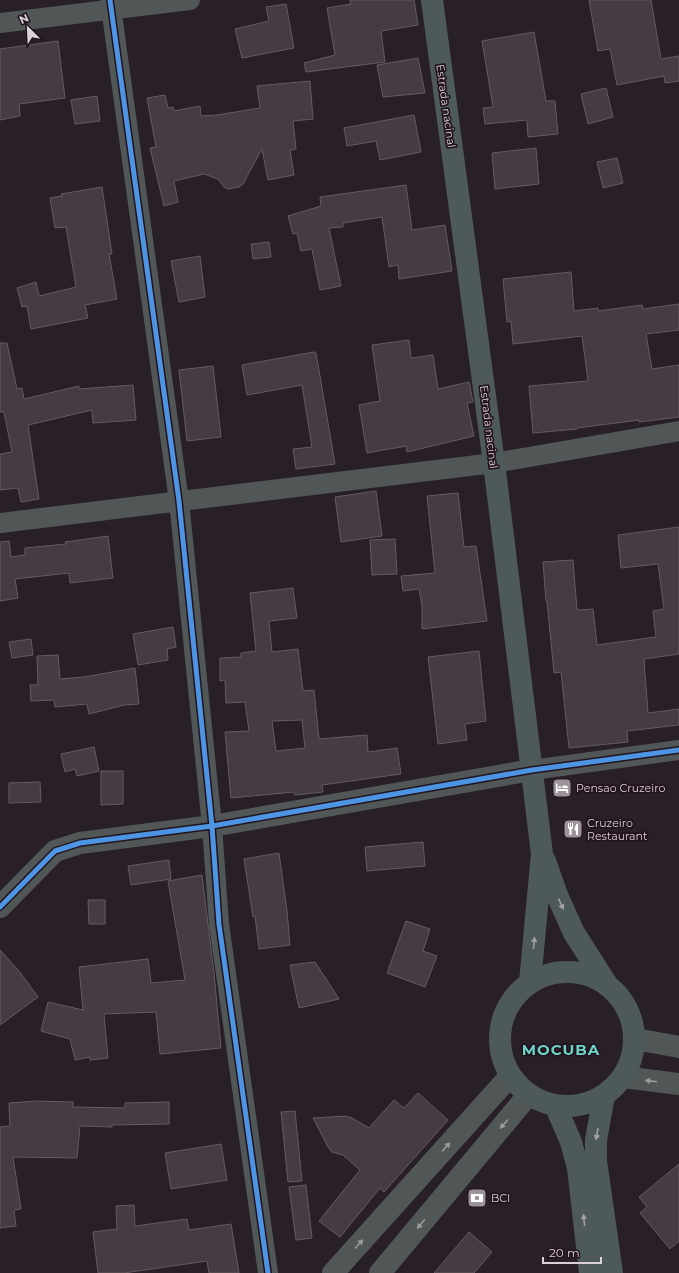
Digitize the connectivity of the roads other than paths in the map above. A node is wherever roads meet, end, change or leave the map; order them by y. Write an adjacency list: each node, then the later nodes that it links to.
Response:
1 (190, 0): 3 (street)
2 (432, 0): 6 (highway, Estrada nacinal)
3 (110, 4): 4 (street); 7 (street)
4 (0, 23)
5 (679, 431): 6 (street)
6 (494, 463): 7 (street); 10 (highway, Estrada nacinal)
7 (179, 501): 8 (street); 11 (street)
8 (0, 523)
9 (679, 750): 10 (street)
10 (532, 770): 11 (street); 12 (highway, Estrada nacinal)
11 (212, 826): 13 (street); 24 (street)
12 (542, 854): 14 (highway, one-way to 12); 15 (highway, one-way to 15)
13 (0, 907)
14 (530, 982): 15 (highway); 18 (highway)
15 (606, 982): 16 (highway)
16 (636, 1039): 17 (street); 19 (highway)
17 (679, 1046)
18 (510, 1076): 21 (highway); 25 (street, one-way to 18)
19 (623, 1077): 20 (street, one-way to 19); 22 (highway)
20 (679, 1084)
21 (529, 1094): 23 (highway); 26 (street, one-way to 26)
22 (604, 1095): 23 (highway); 28 (highway, one-way to 28)
23 (555, 1105): 27 (highway, one-way to 23)
24 (268, 1273)
25 (333, 1273)
26 (380, 1273)
27 (590, 1273)
28 (612, 1273)

